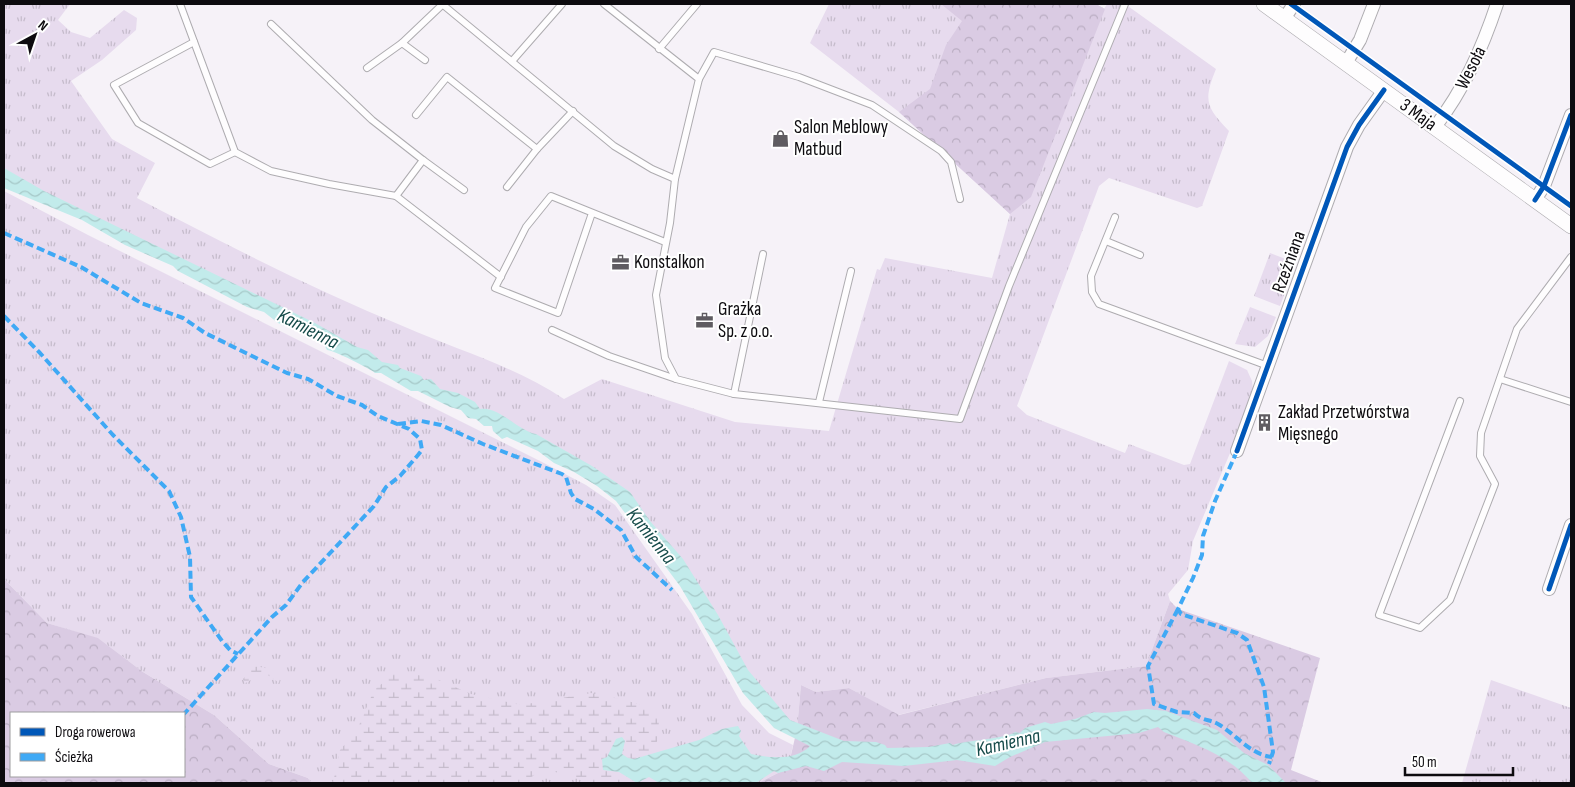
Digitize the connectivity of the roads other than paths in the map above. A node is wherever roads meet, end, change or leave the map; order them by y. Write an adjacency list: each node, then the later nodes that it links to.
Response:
1 (180, 4): 13 (lane)
2 (442, 4): 14 (lane); 17 (lane)
3 (562, 4): 17 (lane)
4 (604, 4): 15 (lane)
5 (697, 4): 15 (lane)
6 (1125, 4): 51 (lane)
7 (1264, 4): 11 (street, 3 Maja)
8 (1294, 4): 11 (street)
9 (1374, 4): 18 (street)
10 (1498, 4): 25 (street, Wesoła)
11 (1284, 19): 18 (street, 3 Maja)
12 (272, 24): 28 (lane)
13 (194, 42): 27 (lane); 27 (lane)
14 (402, 43): 16 (lane); 19 (lane)
15 (659, 49): 20 (lane)
16 (425, 60)
17 (513, 60): 22 (lane)
18 (1346, 63): 21 (street, 3 Maja)
19 (367, 68)
20 (699, 79): 29 (lane); 33 (lane)
21 (1384, 90): 25 (street, 3 Maja); 46 (street, Rzeźniana)
22 (573, 111): 26 (lane); 29 (lane)
23 (416, 115): 26 (lane)
24 (1571, 115): 34 (street)
25 (1435, 127): 34 (street, 3 Maja)
26 (537, 149): 30 (lane)
27 (235, 152): 32 (lane)
28 (423, 160): 31 (lane); 32 (lane)
29 (675, 179): 39 (lane)
30 (507, 186)
31 (464, 190)
32 (396, 196): 44 (lane)
33 (960, 199)
34 (1535, 200): 37 (street, 3 Maja)
35 (592, 213): 39 (lane); 44 (lane); 44 (lane)
36 (1115, 217): 38 (lane)
37 (1571, 226)
38 (1106, 241): 41 (lane); 46 (lane)
39 (666, 242): 47 (lane)
40 (763, 254): 49 (lane)
41 (1140, 255)
42 (1571, 257): 48 (lane)
43 (851, 271): 51 (lane)
44 (501, 277)
45 (552, 330): 47 (lane)
46 (1268, 366): 53 (street, Rzeźniana)
47 (676, 379): 49 (lane)
48 (1500, 379): 50 (lane); 52 (lane)
49 (734, 394): 51 (lane)
50 (1460, 401)
51 (819, 402)
52 (1571, 402)
53 (1237, 451)
54 (1571, 525): 55 (street)
55 (1549, 590)

